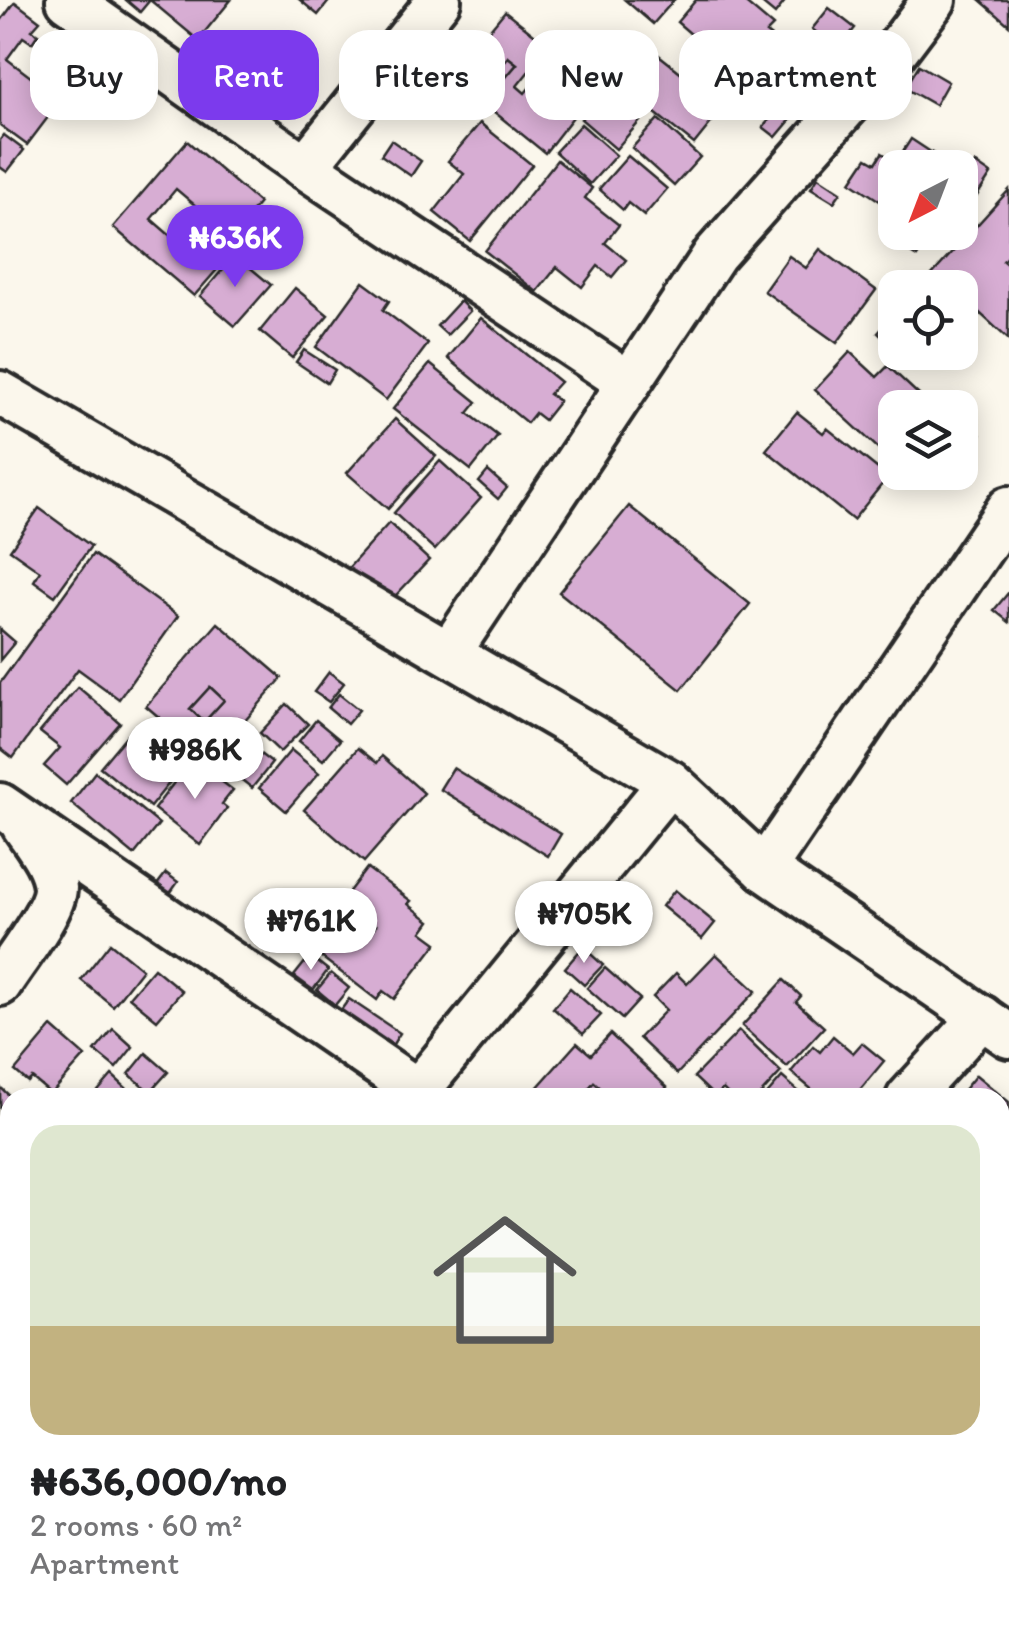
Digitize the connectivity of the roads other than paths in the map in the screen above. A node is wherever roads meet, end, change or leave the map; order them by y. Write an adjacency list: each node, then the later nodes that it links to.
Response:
1 (68, 0): 4 (street)
2 (439, 0): 4 (street)
3 (934, 0): 5 (street)
4 (305, 167): 5 (street)
5 (629, 383): 8 (street)
6 (0, 393): 8 (street)
7 (1009, 508): 11 (street)
8 (448, 653): 9 (street)
9 (670, 782): 11 (street); 15 (street)
10 (9, 810): 12 (street); 14 (street)
11 (764, 868): 13 (street)
12 (0, 984)
13 (995, 1027): 16 (street)
14 (406, 1088)
15 (420, 1088)
16 (920, 1088)

